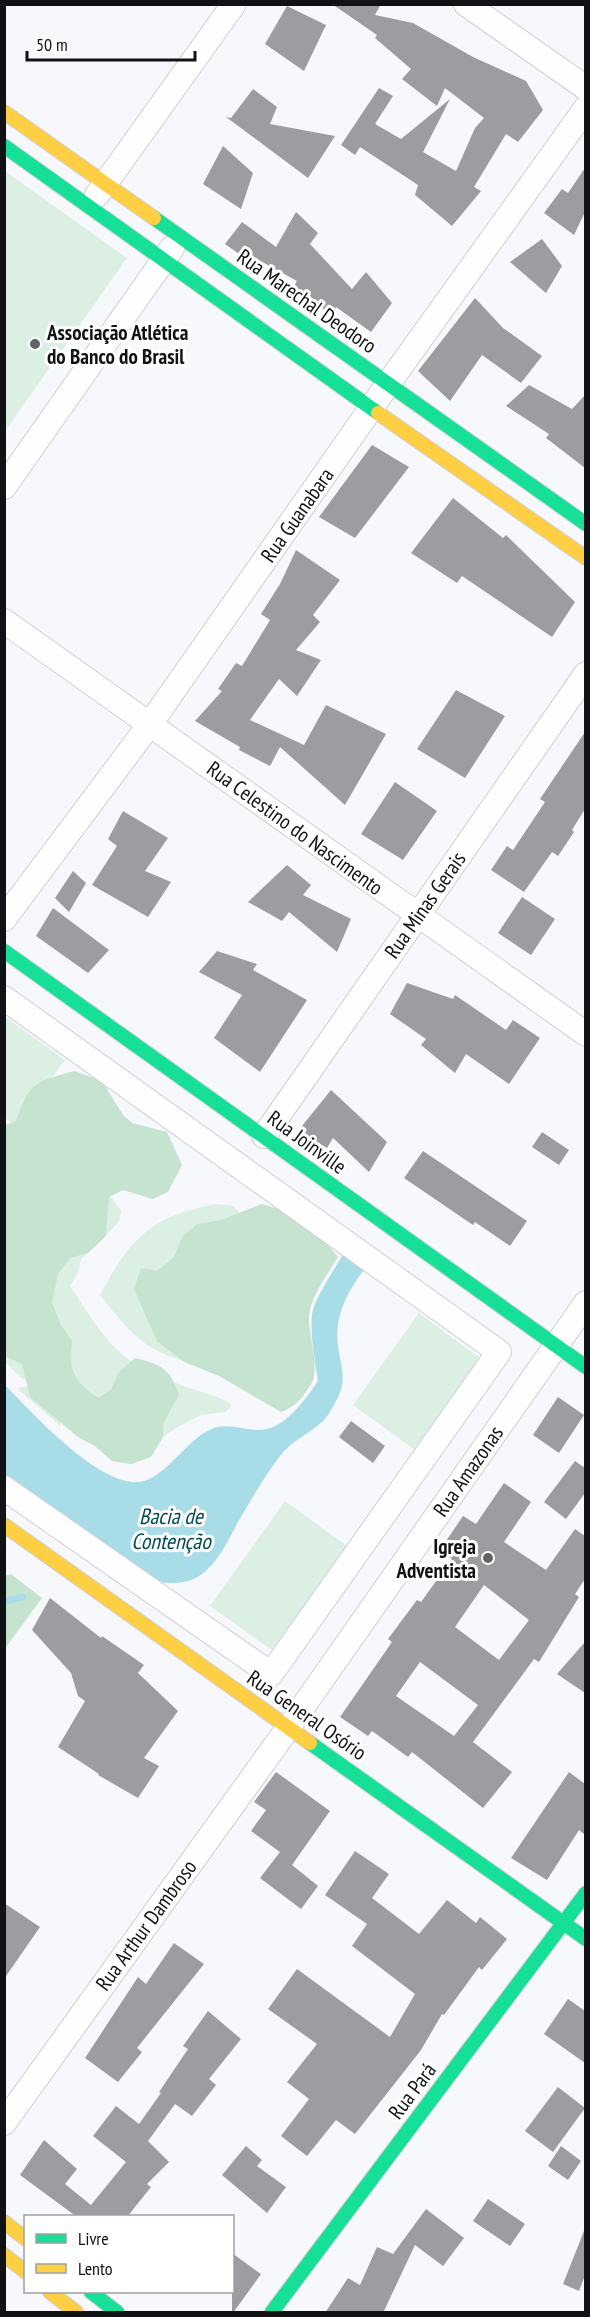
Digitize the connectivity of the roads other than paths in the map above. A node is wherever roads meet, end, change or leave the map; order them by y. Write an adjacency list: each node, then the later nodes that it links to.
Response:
1 (234, 4): 7 (street)
2 (466, 4): 3 (street)
3 (585, 88)
4 (585, 108): 13 (street, Rua Guanabara)
5 (4, 112): 7 (street, Rua Marechal Deodoro)
6 (4, 146): 8 (street)
7 (106, 184): 8 (street); 9 (street, Rua Marechal Deodoro)
8 (90, 206): 10 (street)
9 (180, 237): 10 (street); 11 (street, Rua Marechal Deodoro)
10 (163, 260): 12 (street); 17 (street)
11 (288, 313): 12 (street); 13 (street, Rua Marechal Deodoro)
12 (270, 337): 14 (street)
13 (388, 384): 14 (street, Rua Guanabara); 15 (street, Rua Marechal Deodoro)
14 (371, 408): 16 (street); 24 (street, Rua Guanabara)
15 (477, 447): 16 (street); 18 (street, Rua Marechal Deodoro)
16 (461, 471): 19 (street)
17 (4, 487)
18 (552, 501): 19 (street); 20 (street, Rua Marechal Deodoro)
19 (537, 524): 21 (street)
20 (585, 524)
21 (585, 558)
22 (4, 621): 24 (street, Rua Celestino do Nascimento)
23 (585, 674): 25 (street, Rua Minas Gerais)
24 (150, 724): 25 (street, Rua Celestino do Nascimento); 26 (street, Rua Guanabara)
25 (418, 916): 29 (street, Rua Celestino do Nascimento); 30 (street, Rua Minas Gerais)
26 (4, 920)
27 (4, 951): 30 (street, Rua Joinville)
28 (4, 998): 34 (street)
29 (585, 1034)
30 (264, 1136): 32 (street, Rua Joinville)
31 (585, 1303): 32 (street, Rua Amazonas)
32 (556, 1346): 33 (street, Rua Joinville); 36 (street, Rua Amazonas)
33 (585, 1367)
34 (4, 1488)
35 (4, 1525): 36 (street, Rua General Osório)
36 (288, 1728): 38 (street, Rua General Osório); 40 (street, Rua Arthur Dambroso)
37 (585, 1893): 38 (street, Rua Pará)
38 (564, 1923): 39 (street, Rua General Osório); 49 (street, Rua Pará)
39 (585, 1939)
40 (4, 2123)
41 (4, 2222): 42 (street)
42 (24, 2237)
43 (4, 2255): 44 (street)
44 (24, 2270)
45 (92, 2293): 48 (street)
46 (68, 2297): 47 (street)
47 (76, 2313)
48 (117, 2313)
49 (272, 2313)

